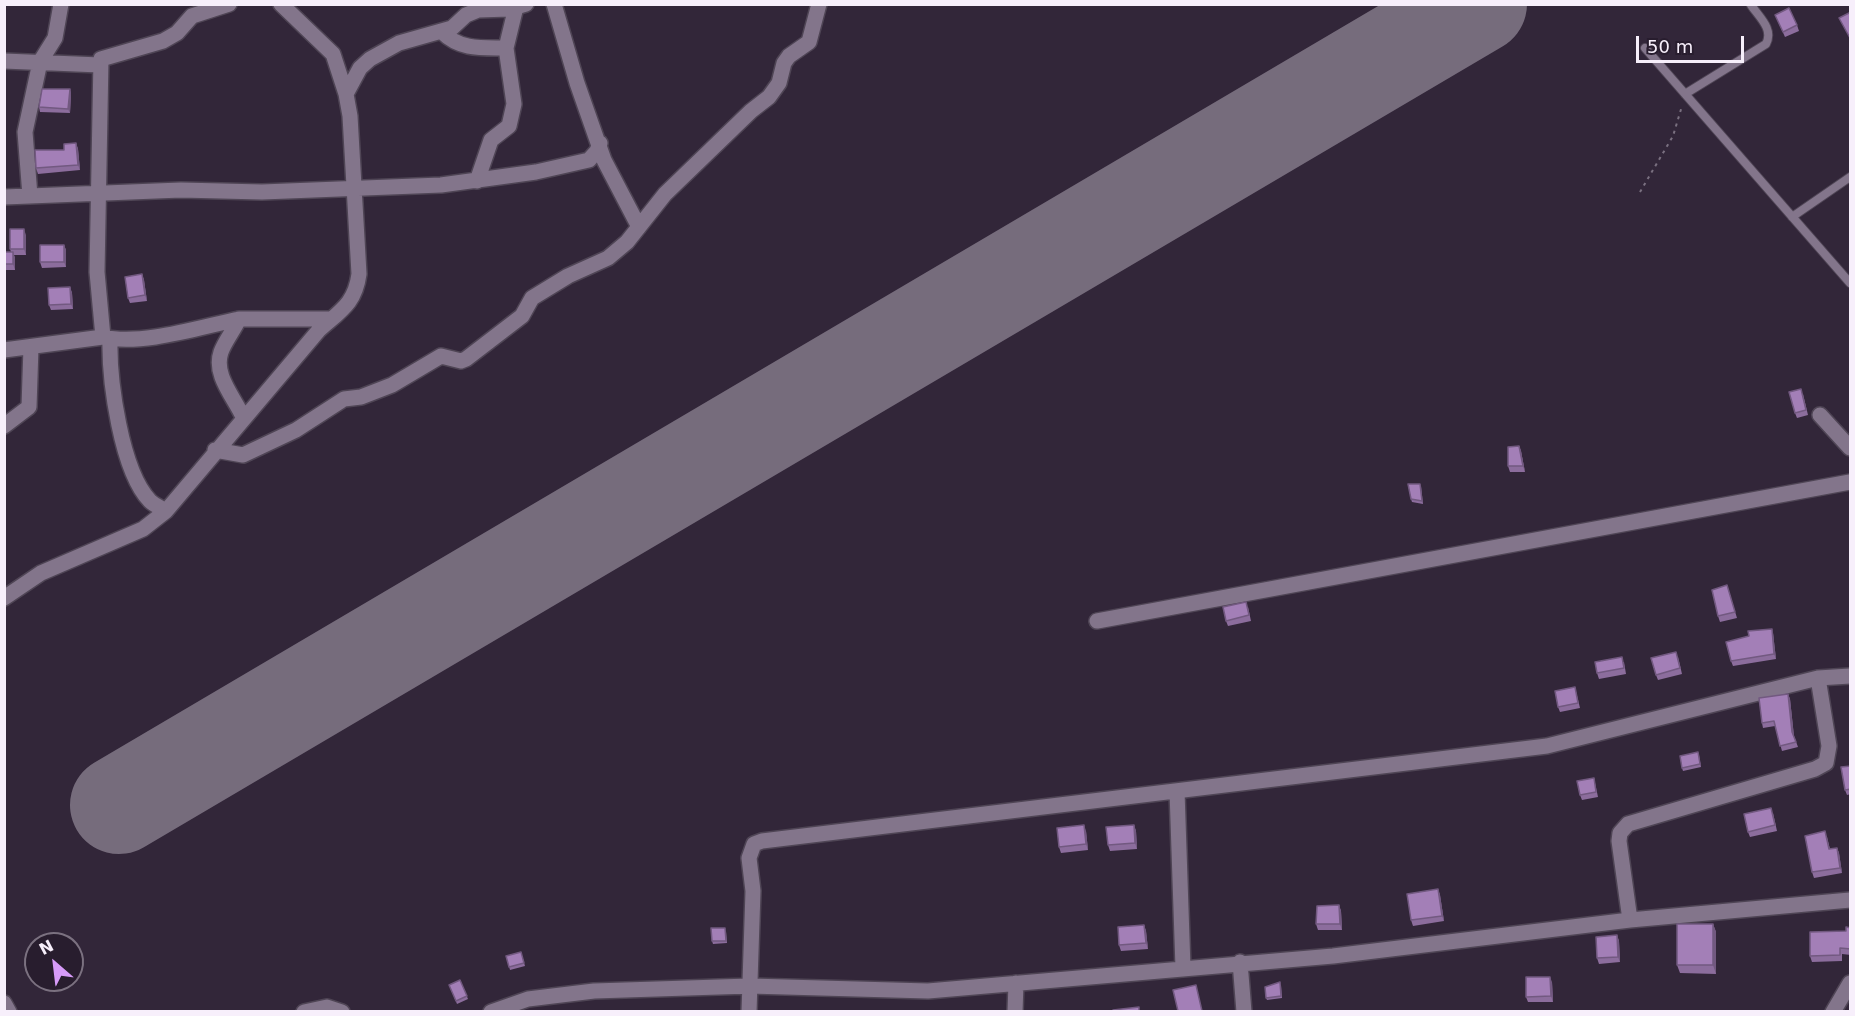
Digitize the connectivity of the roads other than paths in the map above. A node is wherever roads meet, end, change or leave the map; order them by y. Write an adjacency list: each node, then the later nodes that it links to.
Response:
1 (61, 4): 13 (street)
2 (229, 4): 14 (street)
3 (282, 4): 15 (street)
4 (554, 4): 17 (street)
5 (819, 4): 27 (street)
6 (1750, 5): 16 (lane)
7 (521, 6): 8 (street); 10 (street)
8 (470, 8): 9 (street)
9 (442, 32): 10 (street); 15 (street)
10 (506, 48): 21 (street)
11 (1645, 48): 16 (lane)
12 (4, 61): 13 (street)
13 (40, 62): 14 (street); 24 (street)
14 (100, 65): 23 (street)
15 (346, 94): 22 (street)
16 (1685, 94): 26 (lane)
17 (600, 143): 18 (street); 19 (street)
18 (589, 160): 19 (street); 21 (street)
19 (604, 160): 27 (street)
20 (1851, 177): 26 (lane)
21 (477, 181): 22 (street)
22 (353, 187): 23 (street); 30 (street)
23 (98, 193): 24 (street); 31 (street)
24 (30, 196): 25 (street)
25 (4, 197)
26 (1792, 217): 28 (lane)
27 (639, 227): 38 (street)
28 (1851, 283)
29 (239, 319): 30 (street); 31 (street); 35 (street)
30 (331, 320): 35 (street)
31 (106, 338): 32 (street); 40 (street)
32 (31, 347): 33 (street); 36 (street)
33 (4, 350)
34 (1820, 415): 37 (street)
35 (243, 417): 38 (street)
36 (4, 426)
37 (1851, 448)
38 (215, 450): 40 (street)
39 (1851, 482): 42 (street)
40 (166, 511): 41 (street)
41 (4, 598)
42 (1097, 621)
43 (1851, 676): 44 (street)
44 (1818, 678): 45 (street); 47 (street)
45 (1177, 791): 49 (street); 52 (street)
46 (1851, 900): 47 (street)
47 (1630, 920): 48 (street)
48 (1240, 962): 49 (street); 58 (street)
49 (1183, 968): 50 (street)
50 (1016, 983): 52 (street); 57 (street)
51 (1851, 983): 59 (street)
52 (750, 986): 55 (street); 56 (street)
53 (304, 1011): 54 (street)
54 (342, 1011)
55 (491, 1011)
56 (749, 1011)
57 (1015, 1011)
58 (1244, 1011)
59 (1833, 1011)

